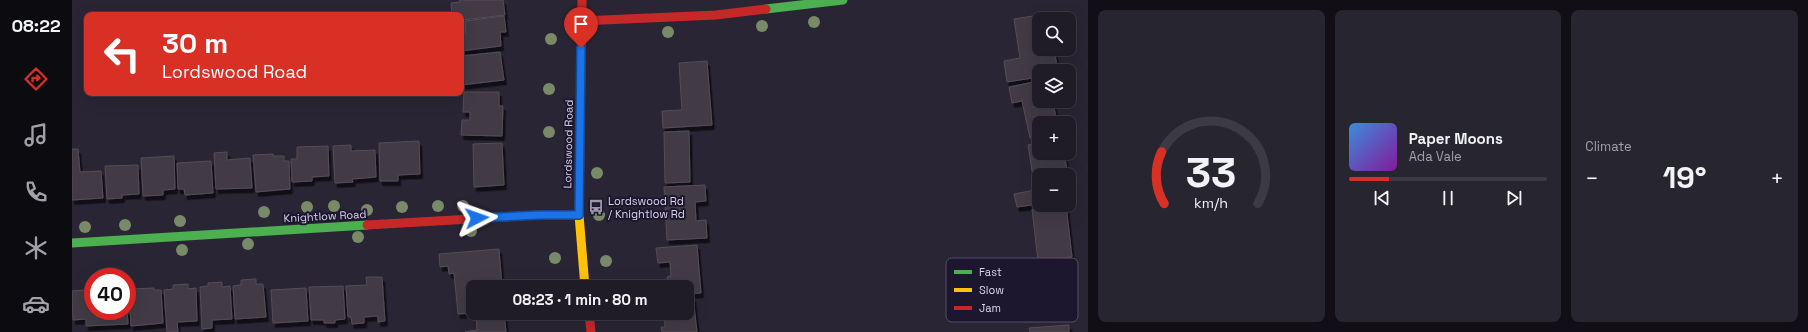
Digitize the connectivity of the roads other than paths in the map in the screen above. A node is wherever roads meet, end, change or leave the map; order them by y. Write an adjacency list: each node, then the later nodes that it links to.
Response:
1 (582, 0): 3 (street, Lordswood Road)
2 (843, 0): 3 (street)
3 (581, 21): 4 (street, Lordswood Road)
4 (579, 215): 5 (street, Knightlow Road); 6 (street, Lordswood Road)
5 (72, 243)
6 (584, 280)
7 (590, 320): 8 (street)
8 (591, 332)

